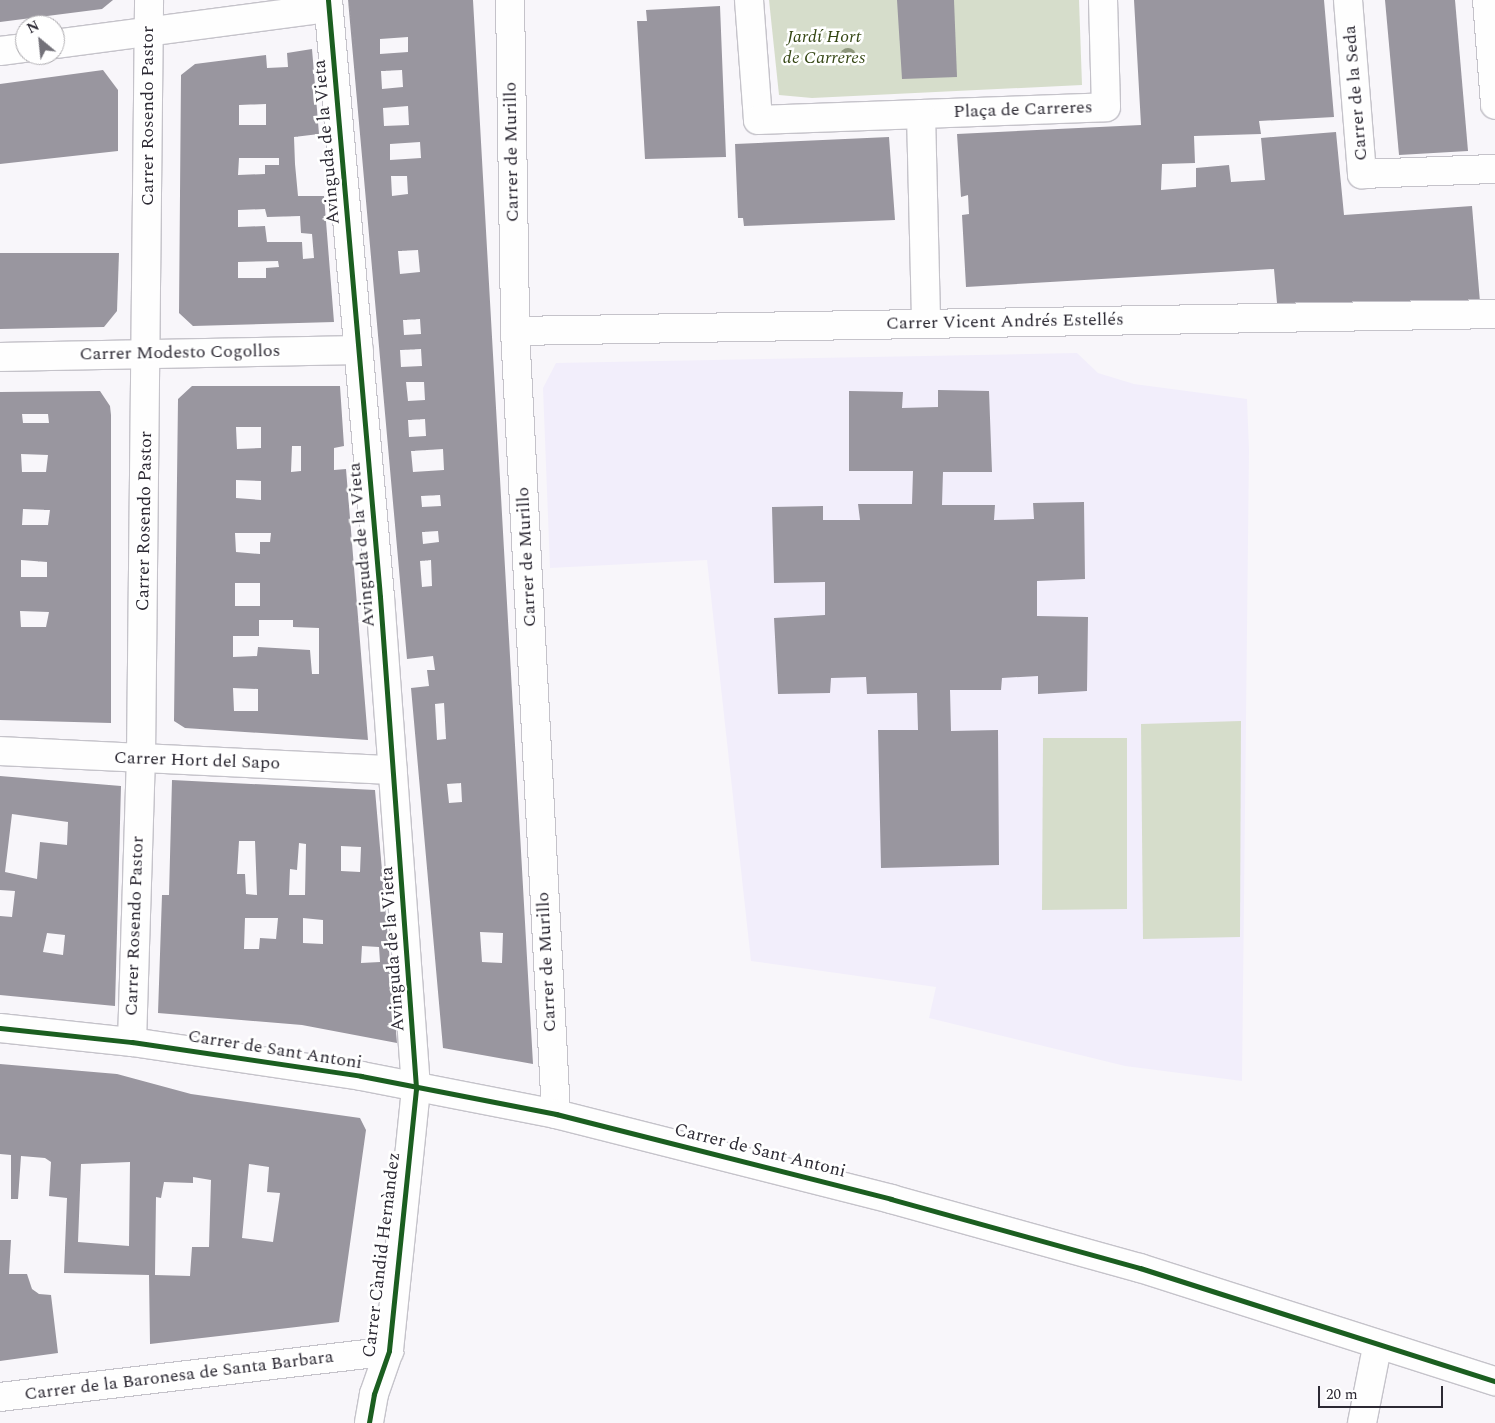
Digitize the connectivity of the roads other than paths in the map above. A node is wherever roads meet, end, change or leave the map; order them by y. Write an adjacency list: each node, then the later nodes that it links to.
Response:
1 (148, 0): 8 (street, Carrer Rosendo Pastor)
2 (510, 0): 17 (street, Carrer de Murillo)
3 (749, 0): 13 (street, Plaça de Carreres)
4 (1103, 0): 13 (street, Plaça de Carreres)
5 (1348, 0): 14 (street, Carrer de la Seda)
6 (1487, 0): 12 (street)
7 (329, 4): 8 (street); 18 (street, Avinguda de la Vieta)
8 (150, 32): 9 (street); 19 (street, Carrer Rosendo Pastor)
9 (65, 43)
10 (15, 49): 11 (street)
11 (0, 51)
12 (1495, 105)
13 (921, 114): 16 (street)
14 (1495, 169)
15 (1495, 314): 16 (street, Carrer Vicent Andrés Estellés)
16 (926, 324): 17 (street, Carrer Vicent Andrés Estellés)
17 (515, 331): 27 (street, Carrer de Murillo)
18 (359, 350): 19 (street, Carrer Modesto Cogollos); 23 (street, Avinguda de la Vieta)
19 (147, 354): 20 (street, Carrer Modesto Cogollos); 22 (street, Carrer Rosendo Pastor)
20 (0, 357)
21 (0, 751): 22 (street, Carrer Hort del Sapo)
22 (141, 757): 23 (street, Carrer Hort del Sapo); 25 (street, Carrer Rosendo Pastor)
23 (393, 770): 26 (street, Avinguda de la Vieta)
24 (0, 1028): 25 (street, Carrer de Sant Antoni)
25 (132, 1042): 26 (street, Carrer de Sant Antoni)
26 (416, 1089): 27 (street, Carrer de Sant Antoni); 29 (street, Carrer Càndid Hernàndez)
27 (556, 1114): 28 (street, Carrer de Sant Antoni)
28 (1377, 1347): 30 (street, Carrer de Sant Antoni); 33 (street)
29 (389, 1351): 31 (street, Carrer de la Baronesa de Santa Barbara); 32 (street, Carrer Càndid Hernàndez)
30 (1495, 1382)
31 (0, 1397)
32 (369, 1423)
33 (1362, 1423)

